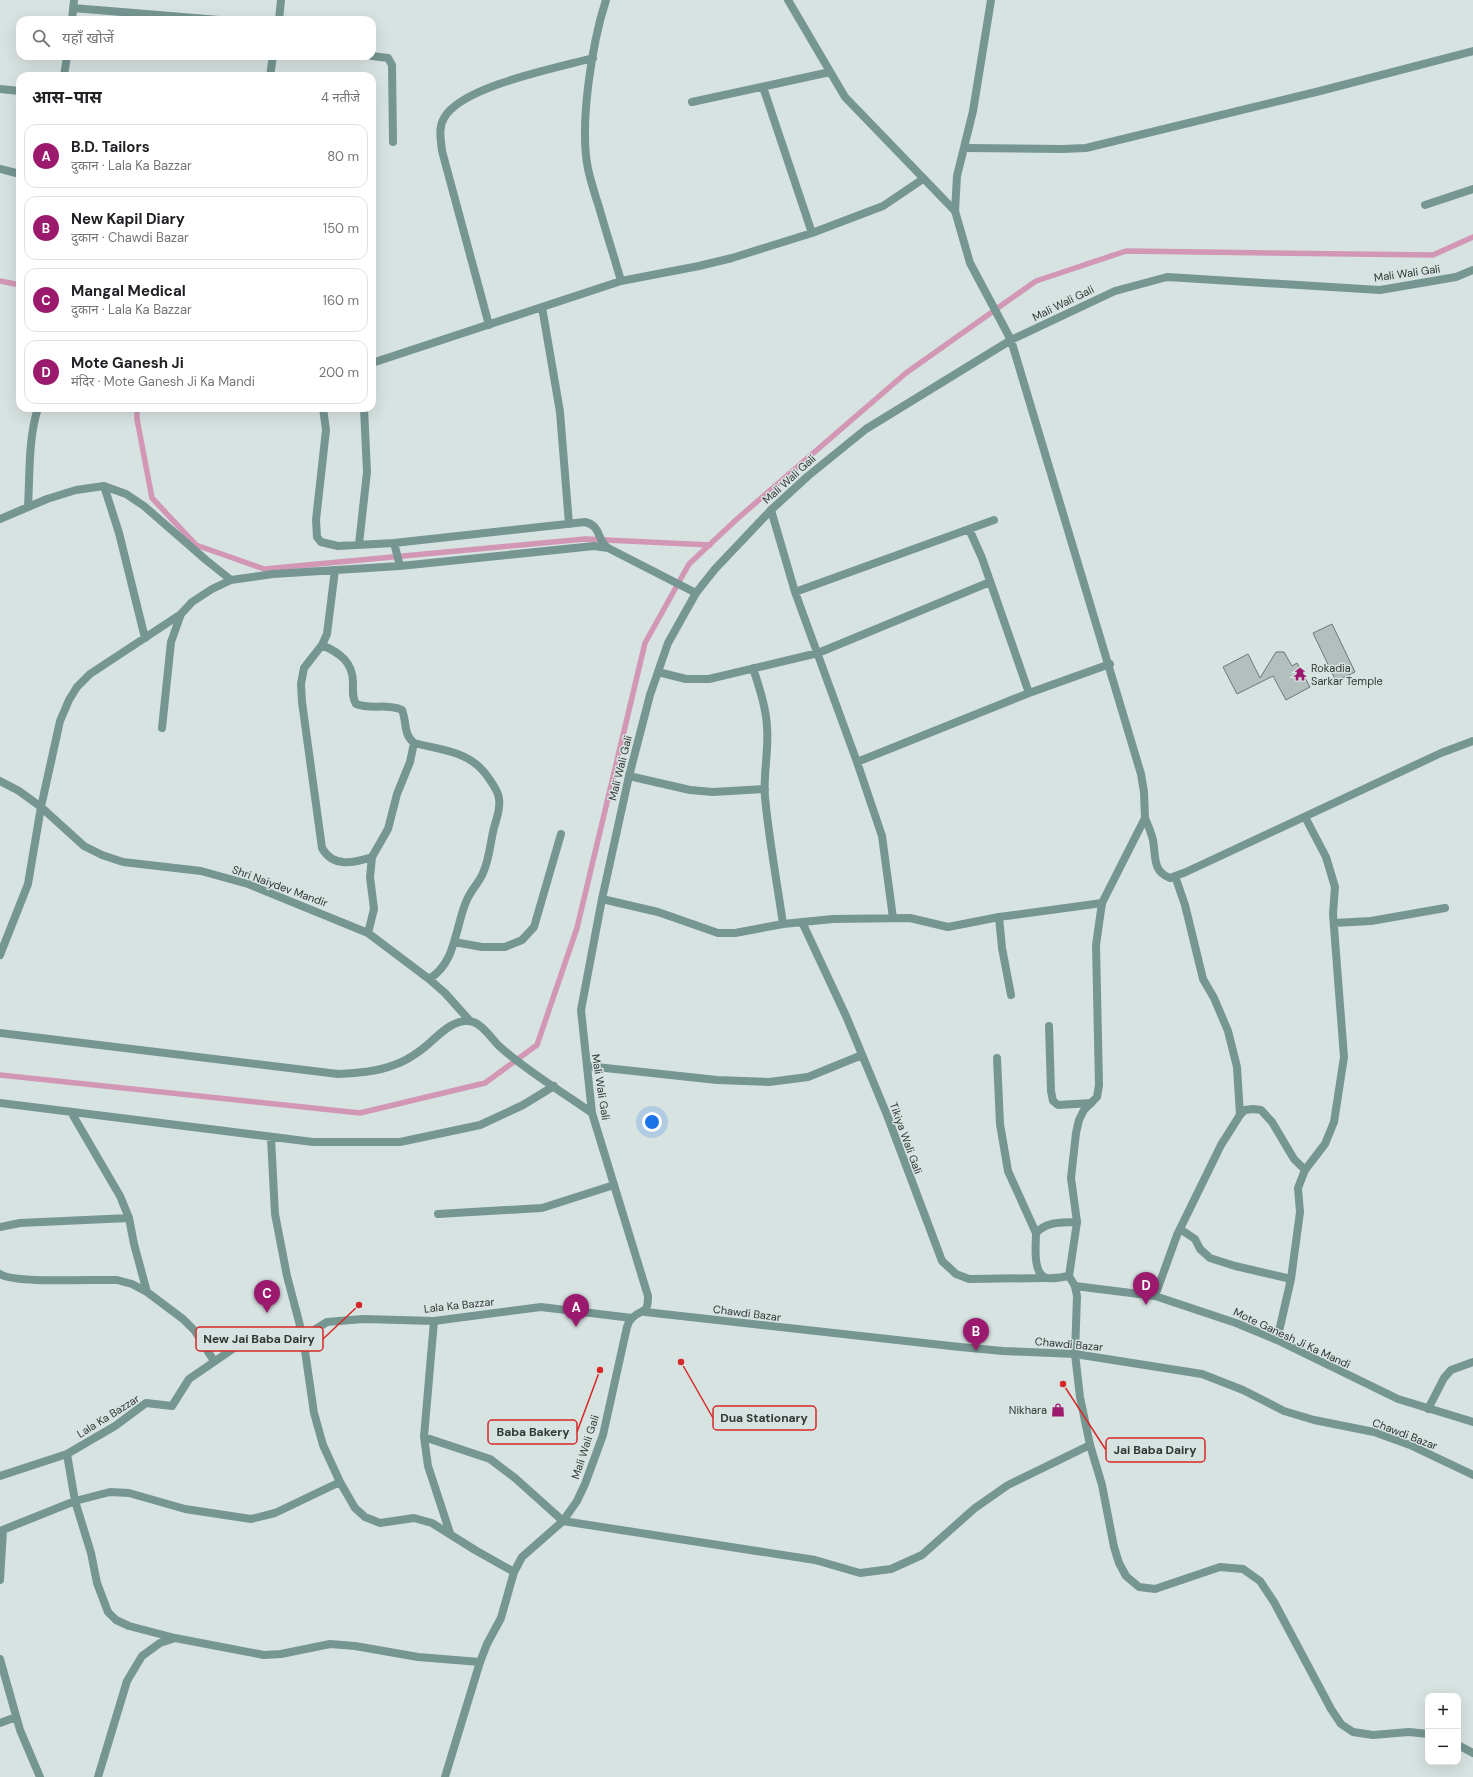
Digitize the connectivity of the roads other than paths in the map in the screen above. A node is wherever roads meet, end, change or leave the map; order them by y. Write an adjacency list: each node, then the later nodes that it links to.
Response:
1 (281, 0): 8 (street)
2 (606, 0): 11 (street)
3 (788, 0): 16 (street)
4 (991, 0): 22 (street)
5 (74, 4): 6 (street); 7 (street)
6 (72, 16)
7 (183, 16)
8 (279, 16)
9 (1473, 51): 22 (street)
10 (376, 56): 21 (street)
11 (593, 58): 31 (street); 33 (street)
12 (66, 60): 14 (street)
13 (272, 60): 15 (street)
14 (65, 72)
15 (271, 72)
16 (830, 72): 17 (street); 25 (street)
17 (763, 87): 20 (street); 29 (street)
18 (0, 89): 19 (street)
19 (16, 91)
20 (692, 102)
21 (393, 142)
22 (965, 148): 28 (street)
23 (0, 169): 24 (street)
24 (16, 173)
25 (923, 179): 28 (street); 29 (street)
26 (1473, 189): 27 (street)
27 (1425, 205)
28 (955, 211): 34 (street)
29 (812, 233): 31 (street)
30 (1473, 270): 34 (street, Mali Wali Gali)
31 (621, 281): 32 (street)
32 (542, 307): 33 (street); 44 (street)
33 (489, 325): 35 (street)
34 (1011, 340): 41 (street, Mali Wali Gali); 59 (street)
35 (376, 362)
36 (37, 412): 40 (street)
37 (324, 412): 47 (street)
38 (364, 412): 47 (street)
39 (104, 486): 40 (street); 51 (street); 56 (street)
40 (28, 506): 42 (street)
41 (771, 510): 53 (street); 54 (street, Mali Wali Gali)
42 (0, 519)
43 (994, 520): 45 (street)
44 (568, 524): 46 (street); 48 (street)
45 (969, 529): 52 (street); 53 (street)
46 (394, 543): 47 (street); 49 (street)
47 (359, 544)
48 (605, 546): 49 (street); 54 (street)
49 (400, 566): 50 (street)
50 (335, 570): 51 (street); 57 (street)
51 (231, 580): 55 (street)
52 (990, 582): 58 (street); 62 (street)
53 (795, 592): 58 (street)
54 (696, 593): 61 (street, Mali Wali Gali)
55 (181, 614): 56 (street); 63 (street)
56 (146, 638): 70 (street)
57 (322, 645): 65 (street); 74 (street)
58 (818, 653): 60 (street); 66 (street)
59 (1110, 664): 62 (street); 72 (street)
60 (753, 668): 61 (street); 69 (street)
61 (658, 672): 67 (street, Mali Wali Gali)
62 (1029, 693): 66 (street)
63 (162, 728)
64 (1473, 741): 71 (street)
65 (414, 743): 74 (street); 85 (street)
66 (857, 762): 79 (street)
67 (629, 776): 69 (street); 76 (street, Mali Wali Gali)
68 (0, 781): 70 (street, Shri Naiydev Mandir)
69 (765, 788): 83 (street)
70 (41, 807): 84 (street, Shri Naiydev Mandir); 86 (street)
71 (1305, 817): 75 (street); 82 (street)
72 (1145, 818): 75 (street); 77 (street)
73 (561, 834): 85 (street)
74 (372, 858): 84 (street)
75 (1175, 876): 100 (street)
76 (602, 900): 83 (street); 94 (street, Mali Wali Gali)
77 (1102, 903): 80 (street); 97 (street)
78 (1445, 908): 82 (street)
79 (893, 918): 80 (street); 81 (street)
80 (999, 918): 88 (street)
81 (802, 922): 83 (street); 92 (street, Tikiya Wali Gali)
82 (1334, 923): 102 (street)
83 (783, 924)
84 (368, 933): 87 (street, Shri Naiydev Mandir)
85 (454, 942): 87 (street)
86 (0, 955)
87 (429, 979): 89 (street, Shri Naiydev Mandir)
88 (1011, 995)
89 (470, 1021): 91 (street); 95 (street, Shri Naiydev Mandir)
90 (1049, 1026): 97 (street)
91 (0, 1033)
92 (862, 1055): 94 (street); 112 (street, Tikiya Wali Gali)
93 (997, 1058): 109 (street)
94 (587, 1066): 99 (street, Mali Wali Gali)
95 (554, 1086): 99 (street, Shri Naiydev Mandir); 101 (street)
96 (0, 1103): 98 (street)
97 (1091, 1104): 106 (street)
98 (71, 1112): 101 (street); 105 (street)
99 (592, 1113): 103 (street, Mali Wali Gali)
100 (1240, 1115): 102 (street); 108 (street)
101 (271, 1138): 120 (street)
102 (1305, 1170): 113 (street)
103 (614, 1185): 104 (street); 117 (street, Mali Wali Gali)
104 (438, 1214)
105 (129, 1218): 107 (street); 115 (street)
106 (1076, 1222): 109 (street); 111 (street)
107 (0, 1227)
108 (1180, 1229): 113 (street); 116 (street)
109 (1036, 1232): 112 (street)
110 (0, 1274): 115 (street)
111 (1069, 1276): 112 (street, Tikiya Wali Gali); 114 (street)
112 (1046, 1278)
113 (1291, 1279): 121 (street)
114 (1074, 1286): 116 (street, Mote Ganesh Ji Ka Mandi); 122 (street)
115 (147, 1292): 123 (street)
116 (1155, 1296): 121 (street, Mote Ganesh Ji Ka Mandi)
117 (645, 1312): 118 (street); 122 (street, Chawdi Bazar)
118 (632, 1318): 119 (street, Lala Ka Bazzar); 134 (street, Mali Wali Gali)
119 (434, 1321): 120 (street, Lala Ka Bazzar); 127 (street)
120 (303, 1337): 123 (street, Lala Ka Bazzar); 132 (street)
121 (1277, 1340): 125 (street, Mote Ganesh Ji Ka Mandi)
122 (1075, 1354): 128 (street); 130 (street, Chawdi Bazar)
123 (214, 1361): 129 (street, Lala Ka Bazzar)
124 (1473, 1362): 125 (street)
125 (1428, 1409): 126 (street, Mote Ganesh Ji Ka Mandi)
126 (1473, 1422)
127 (424, 1437): 134 (street); 136 (street)
128 (1090, 1444): 134 (street); 144 (street)
129 (67, 1454): 131 (street, Lala Ka Bazzar); 133 (street)
130 (1473, 1475)
131 (0, 1476)
132 (340, 1482): 133 (street); 136 (street)
133 (75, 1501): 135 (street); 139 (street)
134 (563, 1521): 137 (street, Mali Wali Gali)
135 (1, 1531): 138 (street)
136 (450, 1533): 137 (street)
137 (514, 1572): 141 (street, Mali Wali Gali)
138 (0, 1580)
139 (175, 1638): 141 (street); 148 (street)
140 (0, 1659): 142 (street)
141 (480, 1662): 149 (street, Mali Wali Gali)
142 (16, 1718): 143 (street); 147 (street)
143 (0, 1723)
144 (1425, 1734)
145 (1461, 1747): 146 (street)
146 (1473, 1753)
147 (40, 1777)
148 (98, 1777)
149 (446, 1777)

